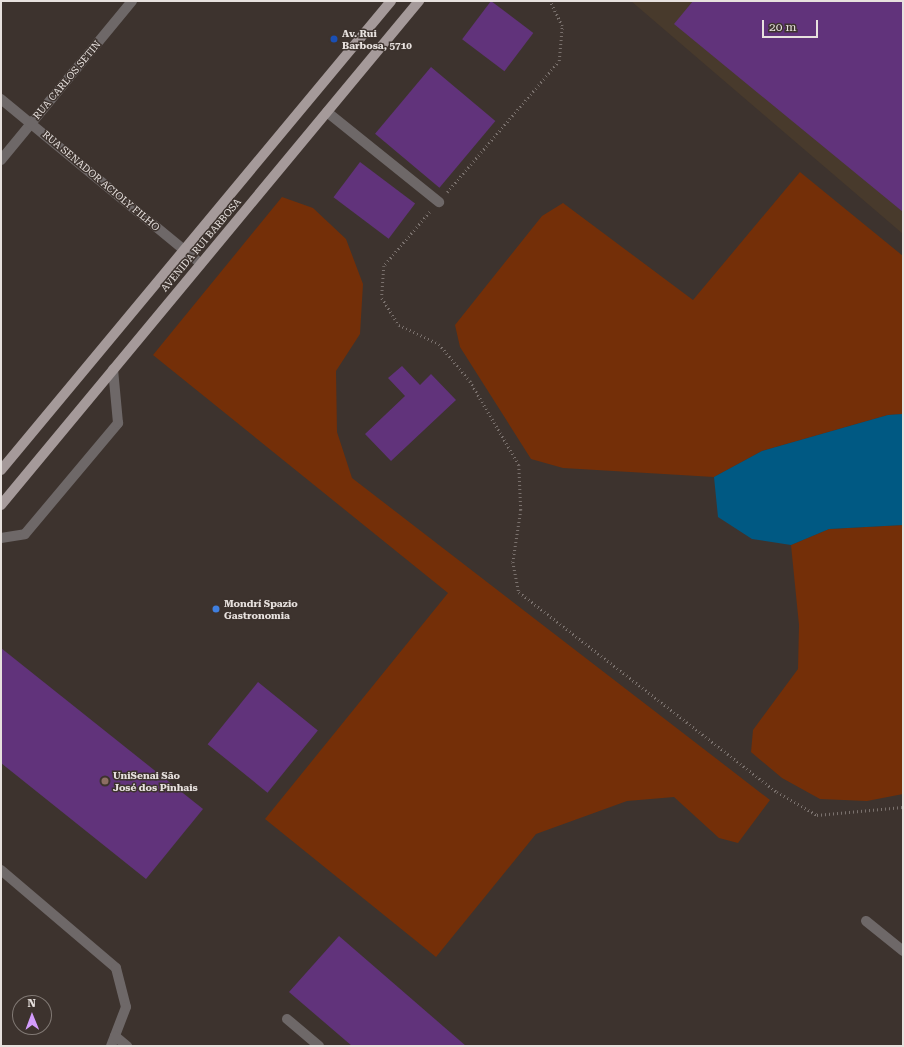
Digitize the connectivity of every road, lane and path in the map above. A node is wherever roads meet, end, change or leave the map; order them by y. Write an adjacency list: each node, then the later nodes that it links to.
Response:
1 (132, 1): 7 (street, RUA CARLOS SETIN)
2 (391, 1): 10 (main road, AVENIDA RUI BARBOSA)
3 (419, 1): 6 (main road, AVENIDA RUI BARBOSA)
4 (550, 1): 9 (path)
5 (1, 99): 7 (street, RUA SENADOR ACIOLY FILHO)
6 (327, 112): 9 (street); 11 (main road, AVENIDA RUI BARBOSA)
7 (31, 124): 8 (street, RUA CARLOS SETIN); 10 (street, RUA SENADOR ACIOLY FILHO)
8 (1, 160)
9 (439, 202): 16 (path)
10 (184, 250): 11 (street, RUA SENADOR ACIOLY FILHO); 13 (main road, AVENIDA RUI BARBOSA)
11 (201, 264): 12 (main road, AVENIDA RUI BARBOSA)
12 (113, 369): 14 (main road, AVENIDA RUI BARBOSA); 15 (street)
13 (1, 470)
14 (1, 505)
15 (1, 538)
16 (903, 807)
17 (1, 870): 21 (street)
18 (866, 921): 19 (street)
19 (903, 951)
20 (287, 1019): 24 (street)
21 (115, 1036): 22 (street); 23 (street)
22 (111, 1046)
23 (127, 1046)
24 (319, 1046)

